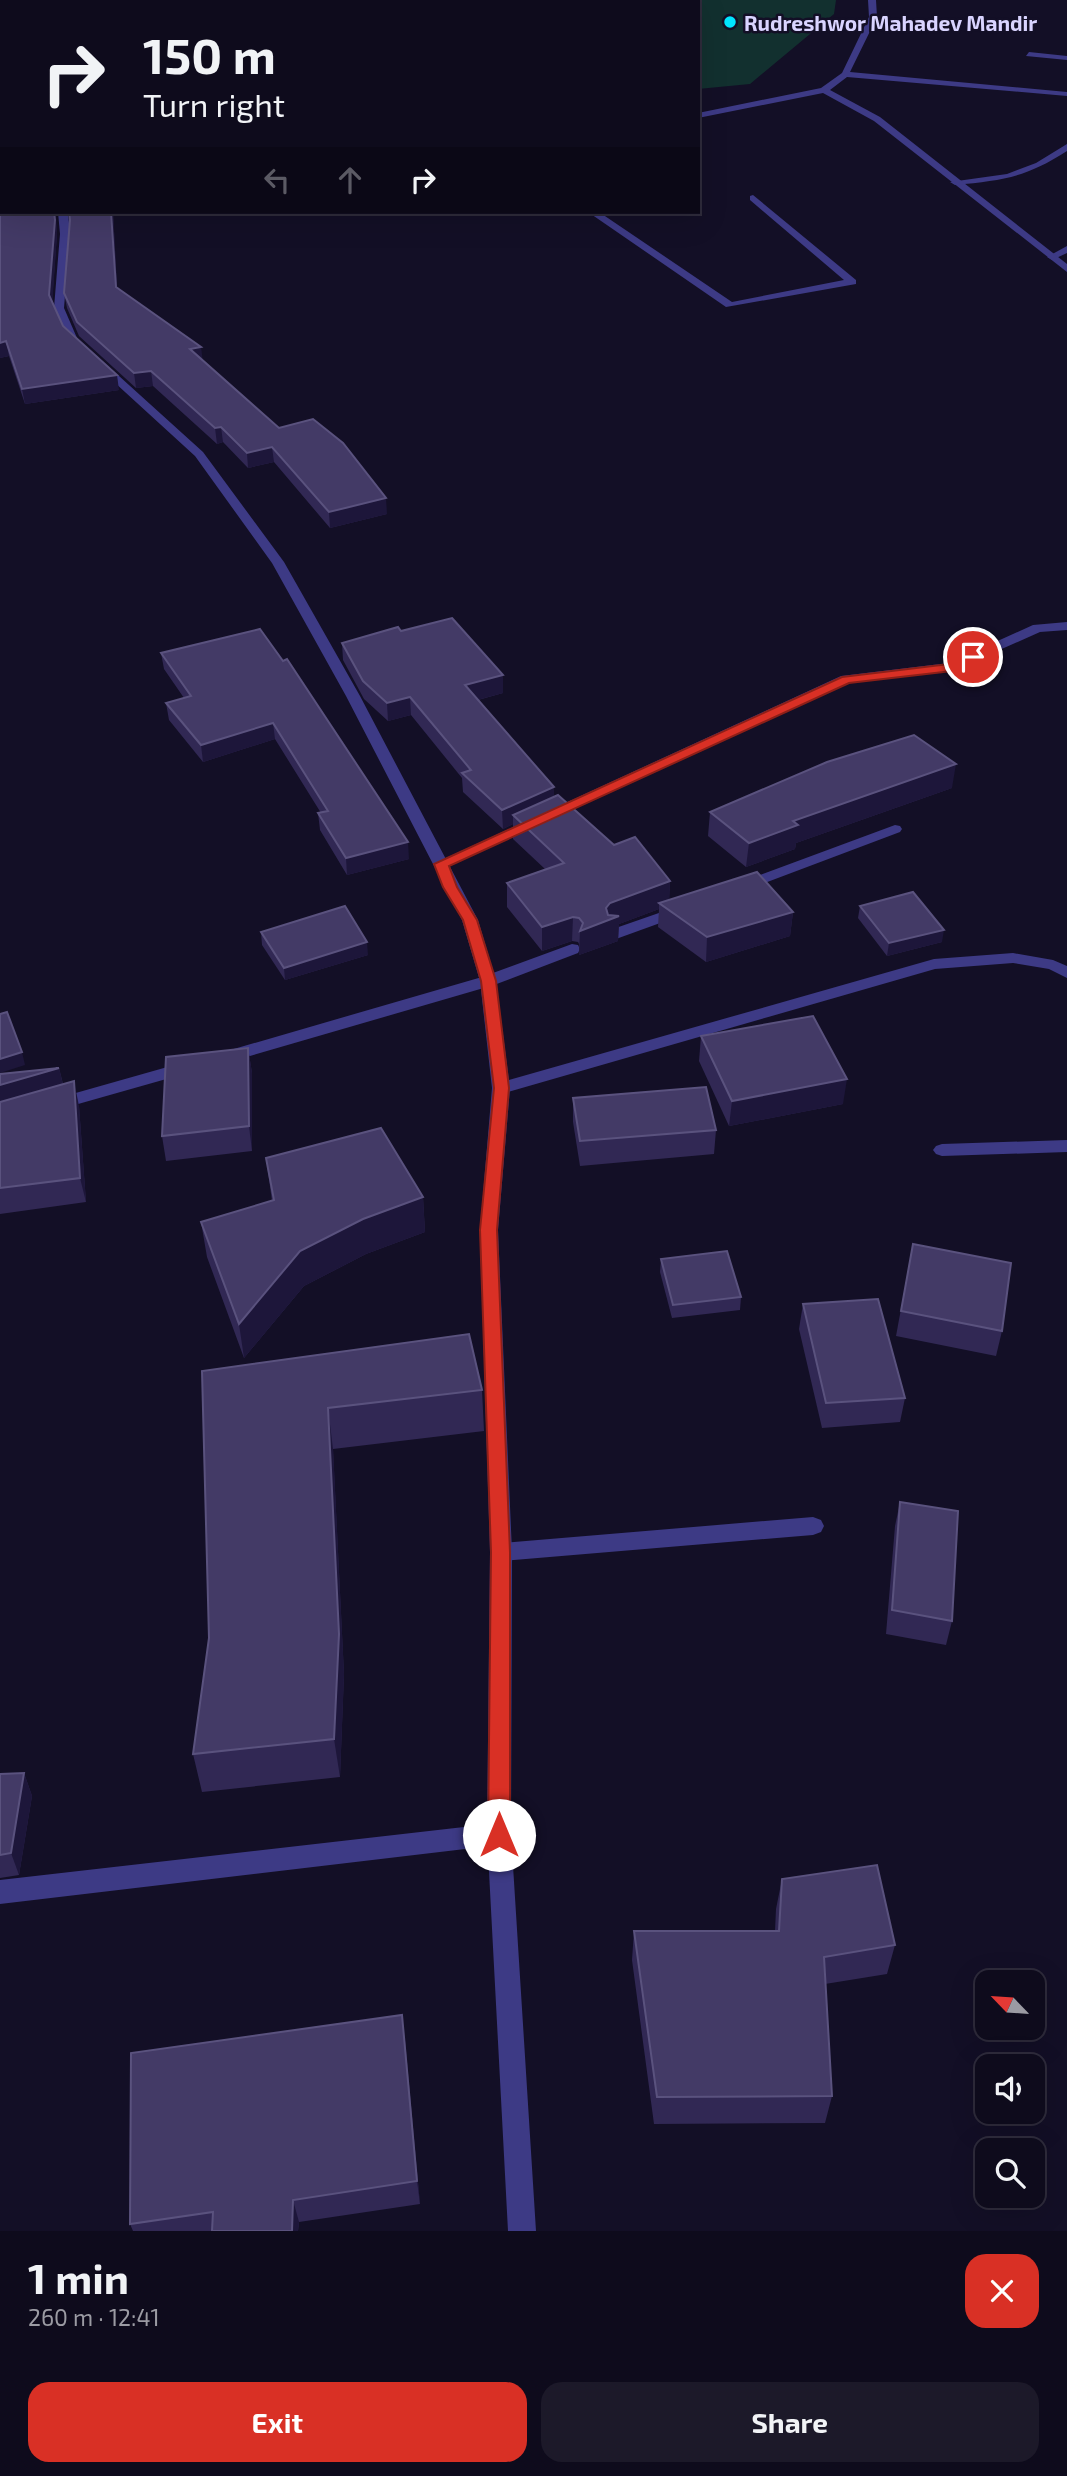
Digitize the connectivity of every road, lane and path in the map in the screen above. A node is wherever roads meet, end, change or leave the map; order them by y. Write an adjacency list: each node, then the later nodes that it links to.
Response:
1 (872, 0): 4 (street)
2 (1029, 54): 3 (street)
3 (1067, 58)
4 (845, 74): 5 (street); 6 (street)
5 (824, 90): 7 (street); 9 (street)
6 (1067, 94)
7 (700, 116)
8 (1067, 147): 9 (street)
9 (955, 182): 14 (street)
10 (753, 198): 12 (street)
11 (63, 214): 18 (street)
12 (596, 214)
13 (1067, 249): 14 (street)
14 (1052, 257): 15 (street)
15 (1067, 269)
16 (1067, 626): 18 (street)
17 (895, 829): 19 (street)
18 (441, 864): 24 (street)
19 (730, 891)
20 (692, 906): 21 (street)
21 (616, 934)
22 (572, 949): 24 (street)
23 (1067, 973): 25 (street)
24 (488, 981): 25 (street); 26 (street)
25 (501, 1088): 30 (street)
26 (38, 1109)
27 (1067, 1146): 28 (street)
28 (942, 1150)
29 (813, 1526): 30 (street)
30 (501, 1552): 31 (street)
31 (499, 1835): 32 (street); 33 (street)
32 (0, 1892)
33 (522, 2231)

